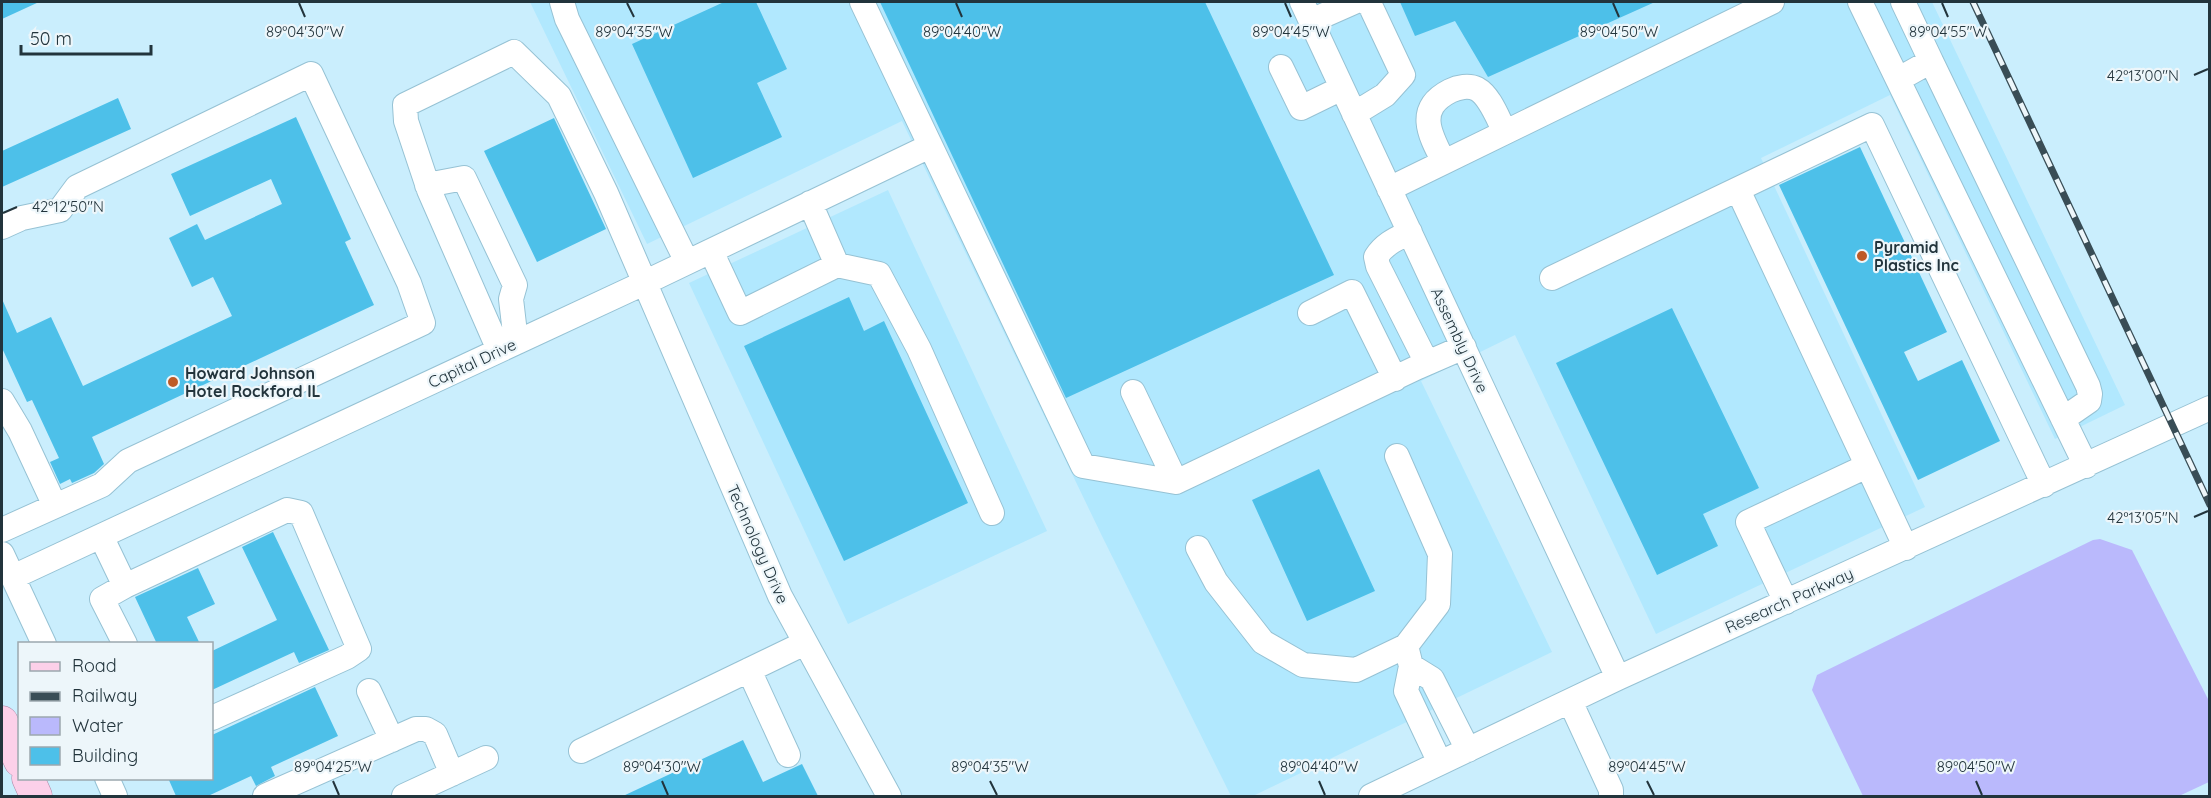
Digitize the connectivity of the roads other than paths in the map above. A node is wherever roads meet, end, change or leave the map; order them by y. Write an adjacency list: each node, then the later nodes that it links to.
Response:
1 (562, 2): 24 (street)
2 (862, 2): 15 (street)
3 (1354, 2): 8 (street)
4 (1365, 2): 13 (street)
5 (1772, 2): 14 (street)
6 (1860, 2): 11 (street)
7 (1903, 2): 9 (street)
8 (1306, 11): 12 (street, Assembly Drive)
9 (1931, 61): 11 (street); 36 (street)
10 (1281, 67): 12 (street)
11 (1899, 79): 36 (street)
12 (1342, 88): 13 (street, Assembly Drive)
13 (1354, 114): 18 (street, Assembly Drive)
14 (1505, 132): 16 (street); 16 (street)
15 (930, 146): 20 (street, Capital Drive); 40 (street)
16 (1444, 162): 18 (street)
17 (427, 185): 27 (street, Technology Drive); 29 (street); 29 (street)
18 (1389, 189): 22 (street, Assembly Drive)
19 (1738, 190): 26 (street); 38 (street); 41 (street)
20 (810, 204): 23 (street, Capital Drive); 25 (street)
21 (2, 227): 42 (street)
22 (1410, 232): 30 (street, Assembly Drive); 31 (street)
23 (711, 251): 24 (street, Capital Drive); 25 (street)
24 (687, 262): 27 (street, Capital Drive)
25 (837, 265): 43 (street)
26 (1552, 279)
27 (644, 283): 29 (street, Capital Drive); 54 (street, Technology Drive)
28 (1310, 313): 32 (street)
29 (508, 346): 45 (street, Capital Drive)
30 (1464, 347): 31 (street); 57 (street, Assembly Drive)
31 (1427, 363): 32 (street)
32 (1395, 379): 40 (street)
33 (1133, 392): 40 (street)
34 (2, 401): 42 (street)
35 (2210, 408): 39 (street, Research Parkway)
36 (2063, 418): 39 (street)
37 (1397, 456): 55 (street)
38 (1868, 466): 47 (street); 51 (street)
39 (2086, 466): 41 (street, Research Parkway)
40 (1176, 482)
41 (2044, 485): 47 (street, Research Parkway)
42 (55, 506): 44 (street)
43 (992, 513)
44 (2, 530)
45 (101, 536): 49 (street, Capital Drive); 50 (street)
46 (1198, 548): 55 (street)
47 (1906, 548): 51 (street, Research Parkway)
48 (2, 554): 49 (street)
49 (13, 577): 52 (street)
50 (125, 586): 53 (street); 60 (street)
51 (1786, 602): 57 (street, Research Parkway)
52 (43, 642)
53 (124, 642)
54 (805, 643): 56 (street); 76 (street, Technology Drive)
55 (1408, 656): 64 (street); 68 (street)
56 (749, 670): 63 (street); 65 (street)
57 (1617, 678): 59 (street, Research Parkway)
58 (369, 691): 62 (street)
59 (1570, 701): 64 (street, Research Parkway); 78 (street)
60 (213, 718)
61 (2, 722): 66 (main road)
62 (392, 740): 69 (street); 74 (street)
63 (581, 750)
64 (1468, 750): 68 (street, Research Parkway)
65 (788, 755)
66 (18, 757)
67 (486, 758): 69 (street)
68 (1440, 763): 77 (street, Research Parkway)
69 (452, 774): 75 (street)
70 (29, 780): 72 (main road)
71 (108, 780): 73 (street)
72 (36, 796)
73 (115, 796)
74 (265, 796)
75 (404, 796)
76 (889, 796)
77 (1371, 796)
78 (1611, 796)

